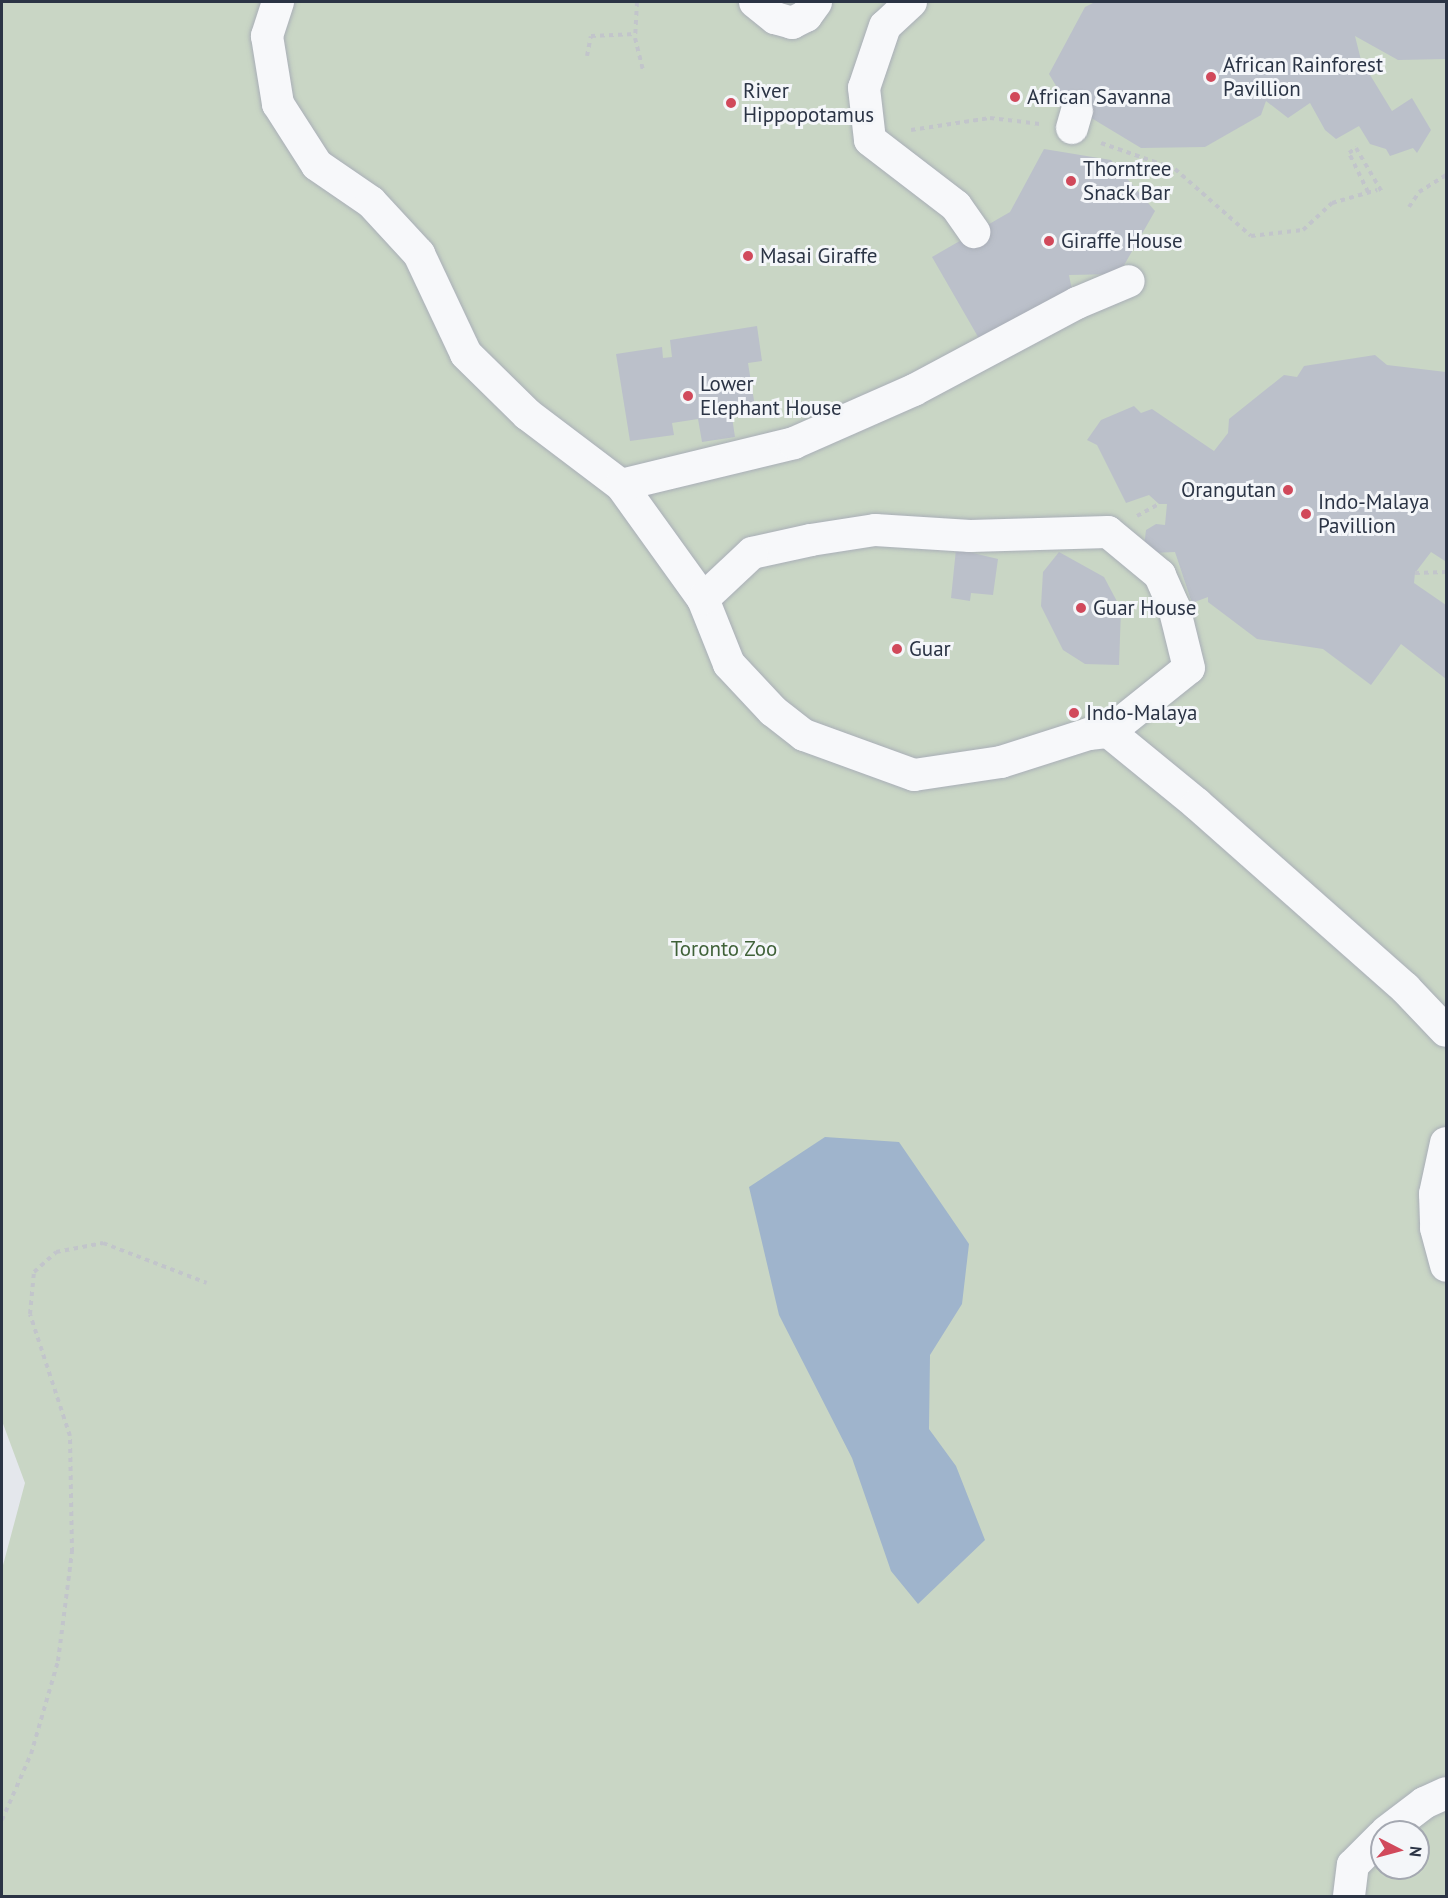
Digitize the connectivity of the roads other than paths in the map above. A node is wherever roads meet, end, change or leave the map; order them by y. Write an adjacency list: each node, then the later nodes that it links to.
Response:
1 (278, 2): 7 (street)
2 (755, 2): 3 (street)
3 (816, 2)
4 (911, 2): 5 (street)
5 (974, 232)
6 (1129, 281): 7 (street)
7 (621, 485): 8 (street)
8 (703, 599): 9 (street); 9 (street)
9 (1108, 732): 10 (street)
10 (1446, 1031)
11 (1446, 1143): 12 (street)
12 (1446, 1266)
13 (1446, 1793): 14 (street)
14 (1402, 1820)
15 (1370, 1848): 16 (street)
16 (1349, 1896)

